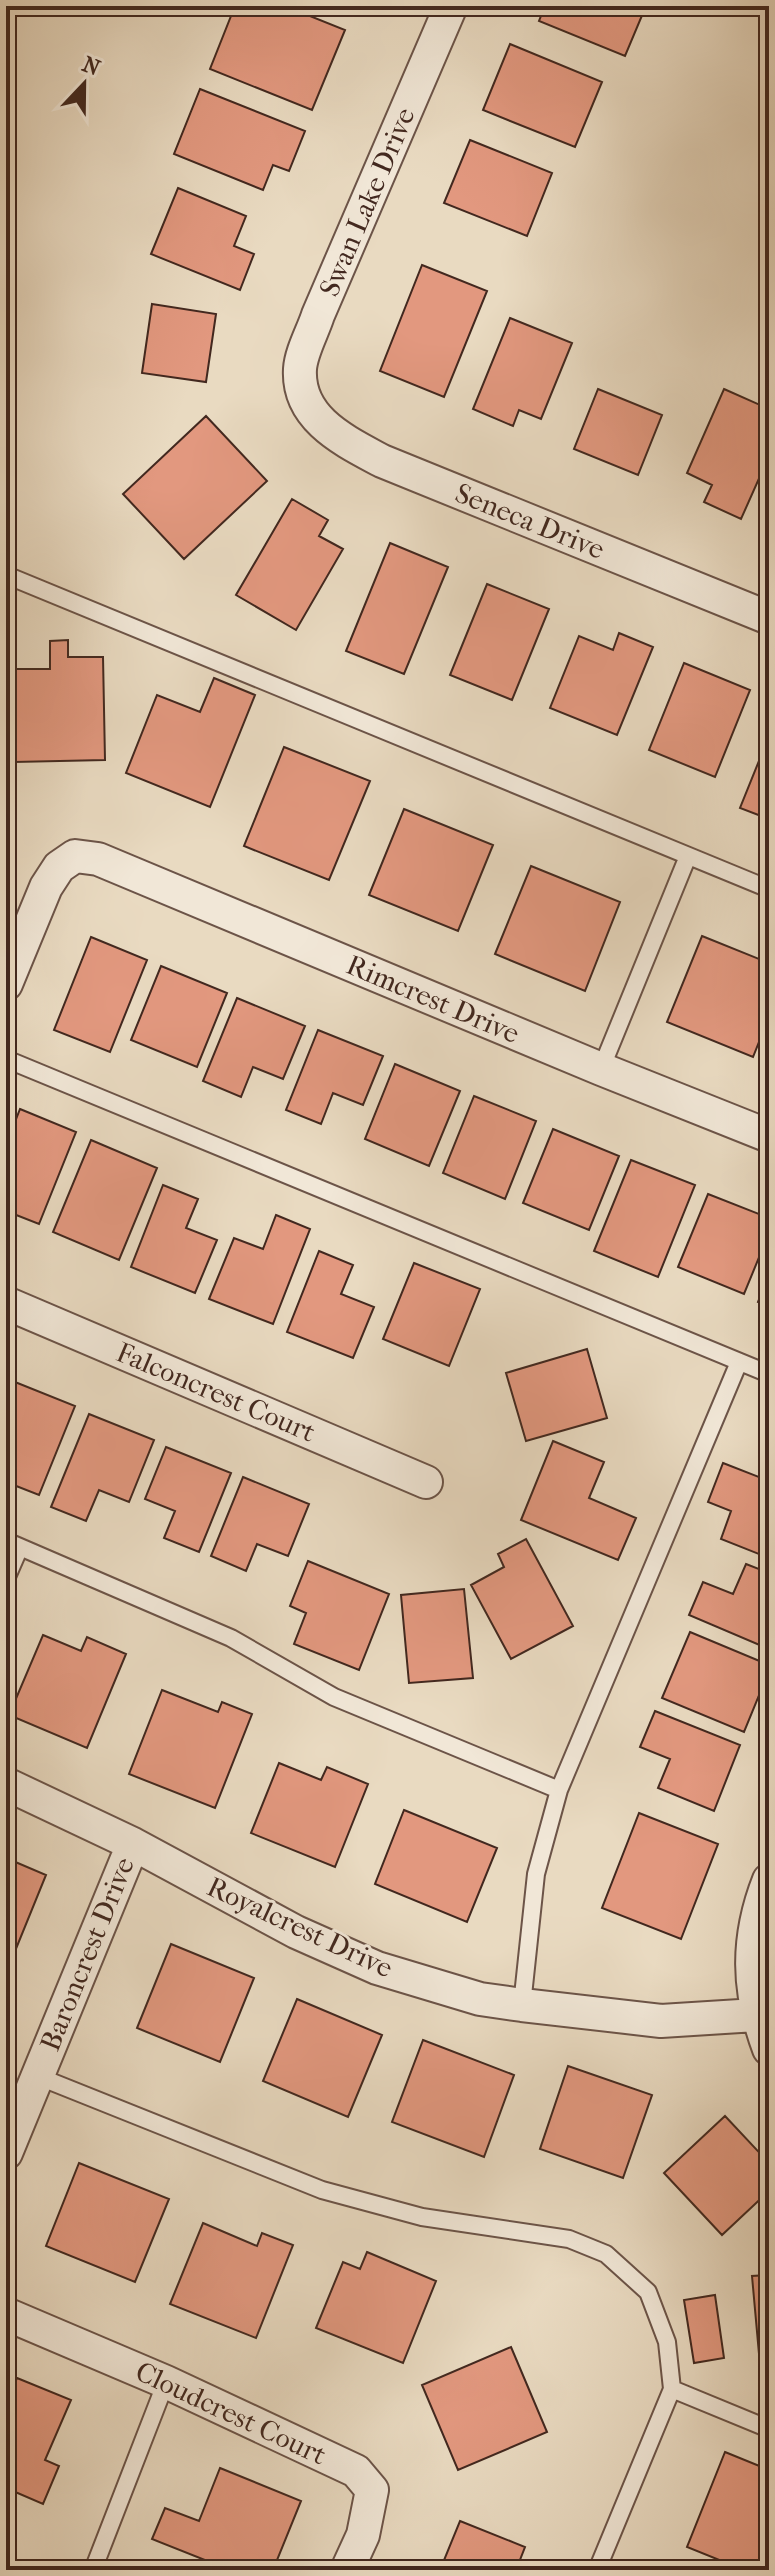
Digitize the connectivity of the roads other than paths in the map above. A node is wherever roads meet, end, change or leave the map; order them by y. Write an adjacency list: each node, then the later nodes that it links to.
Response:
1 (451, 6): 2 (street, Swan Lake Drive)
2 (304, 402): 4 (street, Seneca Drive)
3 (6, 575): 5 (lane)
4 (769, 618)
5 (688, 856): 6 (lane); 9 (lane)
6 (769, 889)
7 (6, 984): 9 (street, Rimcrest Drive)
8 (6, 1059): 12 (lane)
9 (601, 1069): 10 (street, Rimcrest Drive)
10 (769, 1136)
11 (6, 1303): 14 (street, Falconcrest Court)
12 (739, 1362): 13 (lane); 18 (lane)
13 (769, 1374)
14 (426, 1482)
15 (13, 1544): 16 (lane); 18 (lane)
16 (6, 1579)
17 (6, 1784): 19 (street, Royalcrest Drive)
18 (559, 1790): 21 (lane)
19 (133, 1844): 21 (street, Royalcrest Drive); 24 (street, Baroncrest Drive)
20 (769, 1880): 22 (street)
21 (522, 2005): 22 (street, Royalcrest Drive)
22 (756, 2015): 23 (street)
23 (769, 2049)
24 (37, 2076): 25 (street, Baroncrest Drive); 28 (lane)
25 (6, 2153)
26 (6, 2314): 27 (street, Cloudcrest Court)
27 (166, 2382): 30 (lane); 31 (street, Cloudcrest Court)
28 (672, 2389): 29 (lane); 32 (lane)
29 (769, 2429)
30 (93, 2570)
31 (347, 2570)
32 (597, 2570)

